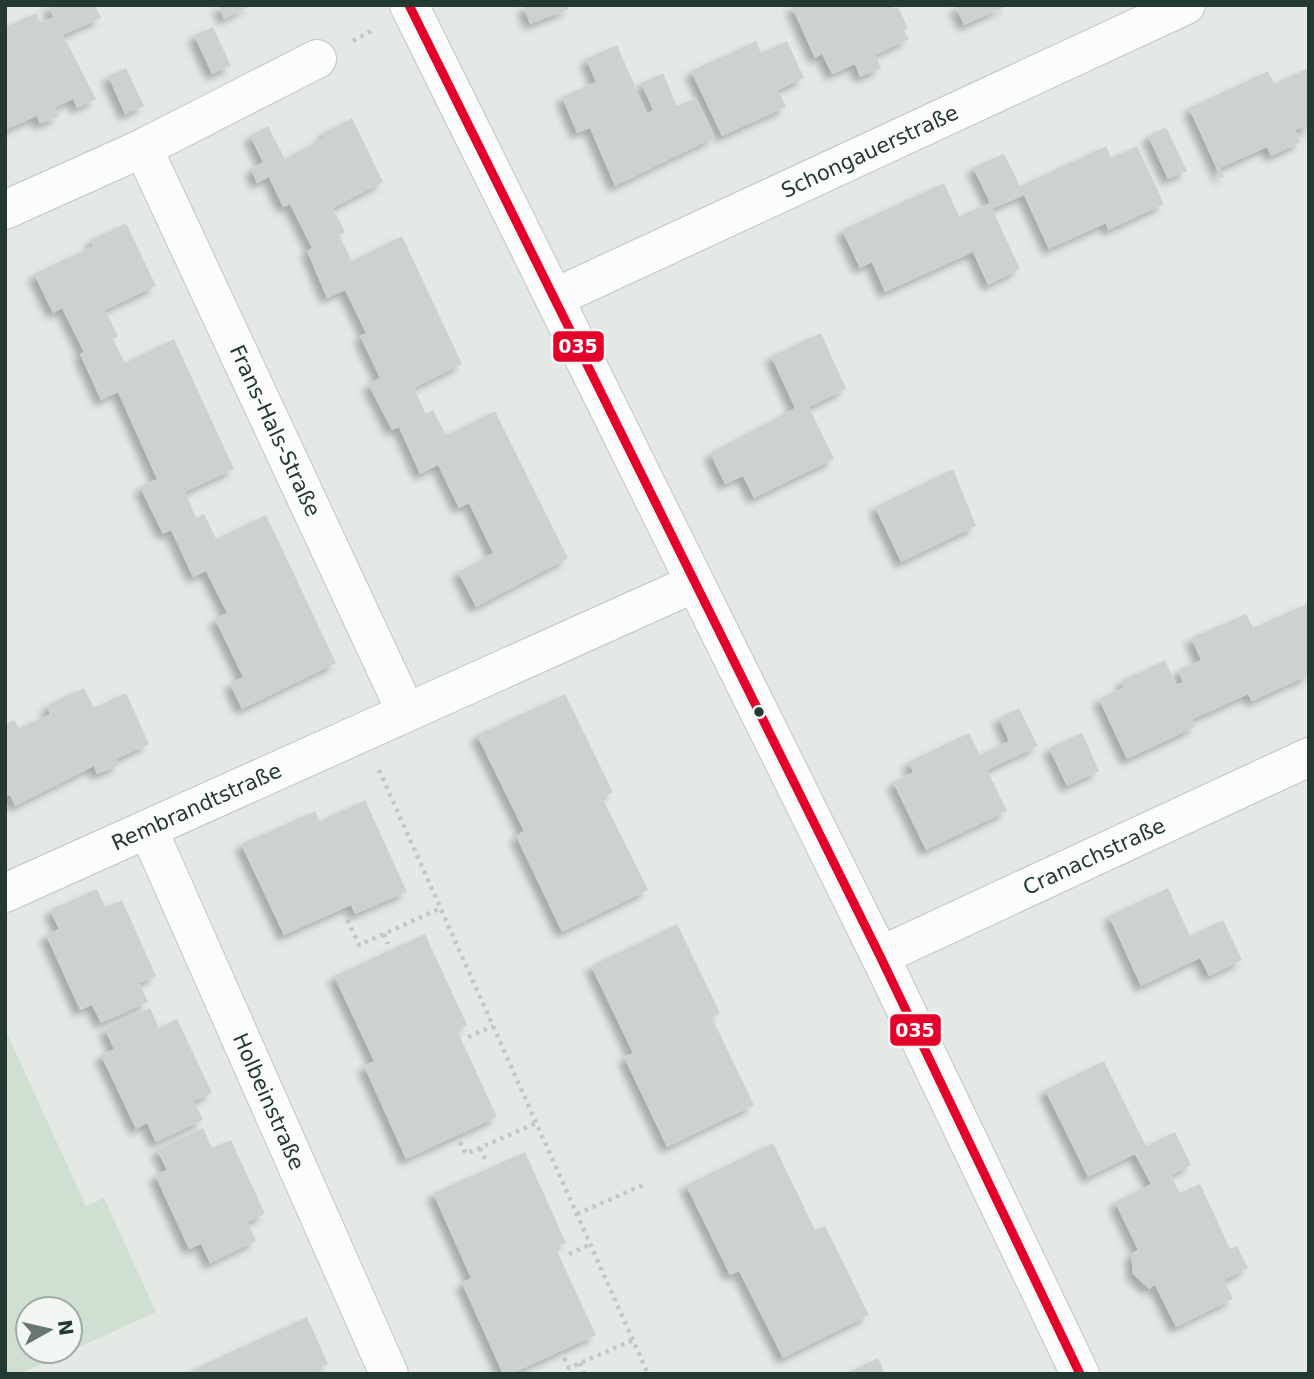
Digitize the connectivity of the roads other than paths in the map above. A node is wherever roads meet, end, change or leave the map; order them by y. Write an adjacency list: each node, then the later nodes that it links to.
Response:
1 (1186, 5): 6 (street, Schongauerstraße)
2 (410, 8): 6 (street)
3 (317, 59): 4 (street)
4 (143, 148): 5 (street); 8 (street, Frans-Hals-Straße)
5 (5, 211)
6 (554, 298): 7 (street)
7 (695, 583): 8 (street, Rembrandtstraße); 12 (street)
8 (405, 712): 10 (street, Rembrandtstraße)
9 (1309, 757): 12 (street, Cranachstraße)
10 (148, 829): 11 (street, Rembrandtstraße); 13 (street, Holbeinstraße)
11 (5, 893)
12 (880, 956): 14 (street)
13 (388, 1374)
14 (1080, 1374)

